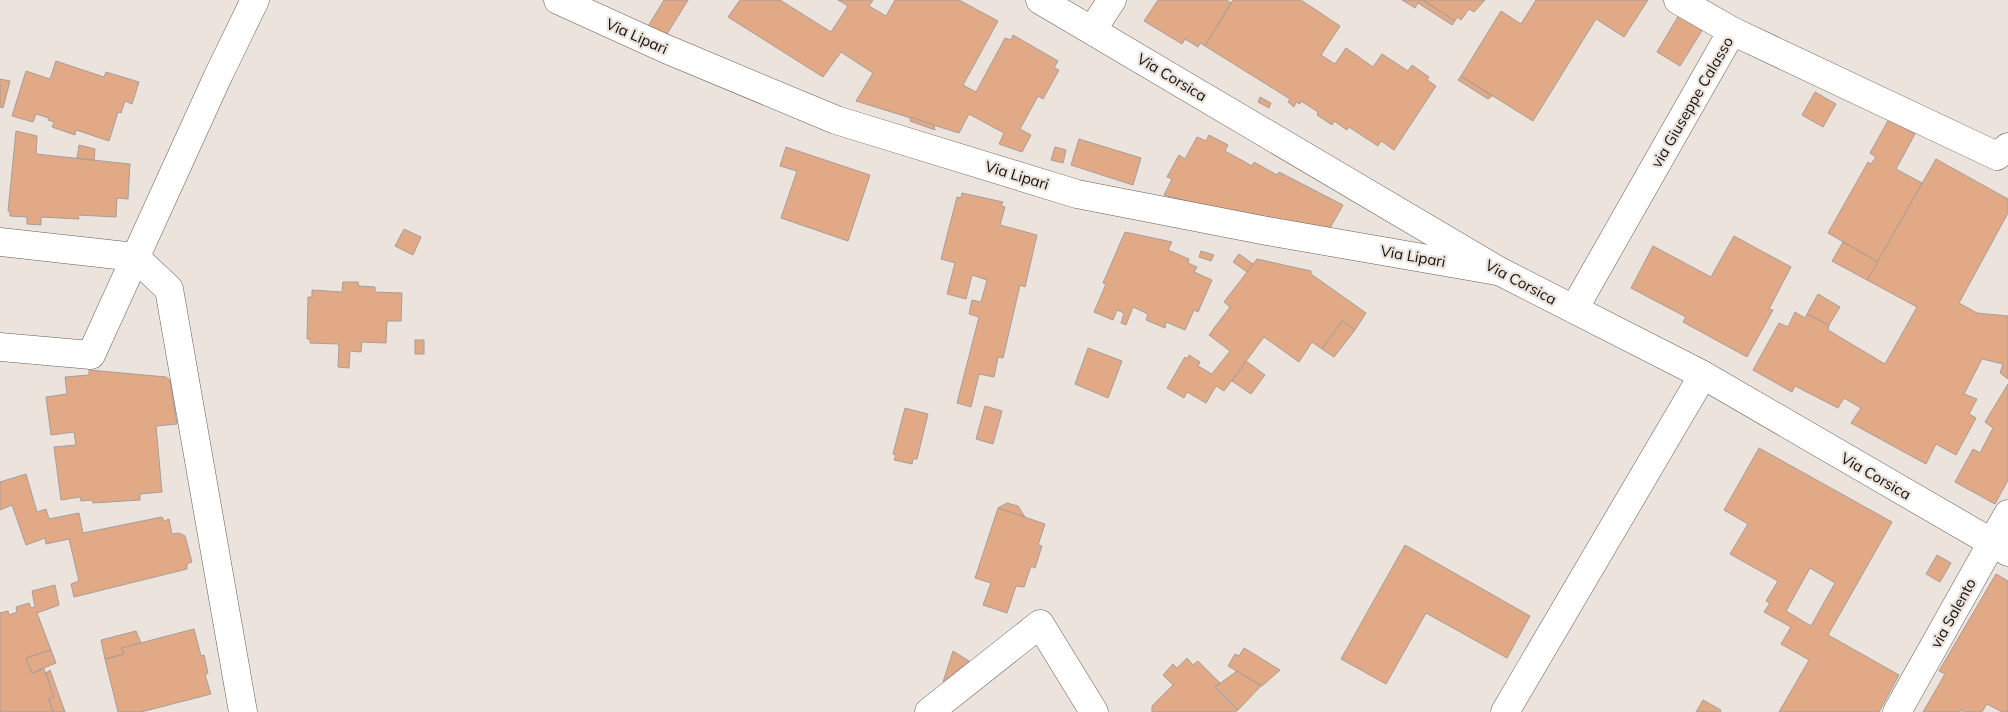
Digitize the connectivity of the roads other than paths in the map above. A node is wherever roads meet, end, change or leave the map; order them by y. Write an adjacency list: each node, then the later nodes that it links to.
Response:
1 (255, 0): 10 (street)
2 (558, 0): 11 (street, Via Lipari)
3 (1040, 0): 6 (street, Via Corsica)
4 (1112, 0): 6 (street)
5 (1678, 0): 7 (street)
6 (1092, 30): 11 (street, Via Corsica)
7 (1732, 31): 8 (street, via Giuseppe Calasso); 12 (street, via Giuseppe Calasso)
8 (2004, 155)
9 (0, 242): 10 (street)
10 (135, 257): 13 (street); 17 (street)
11 (1499, 271): 12 (street, Via Corsica)
12 (1574, 309): 14 (street, Via Corsica)
13 (0, 347)
14 (1702, 374): 16 (street, Via Corsica); 20 (street)
15 (2008, 514): 16 (street, via Salento)
16 (2000, 548): 21 (street, via Salento)
17 (243, 712)
18 (929, 712): 19 (street)
19 (1094, 712)
20 (1505, 712)
21 (1897, 712)

